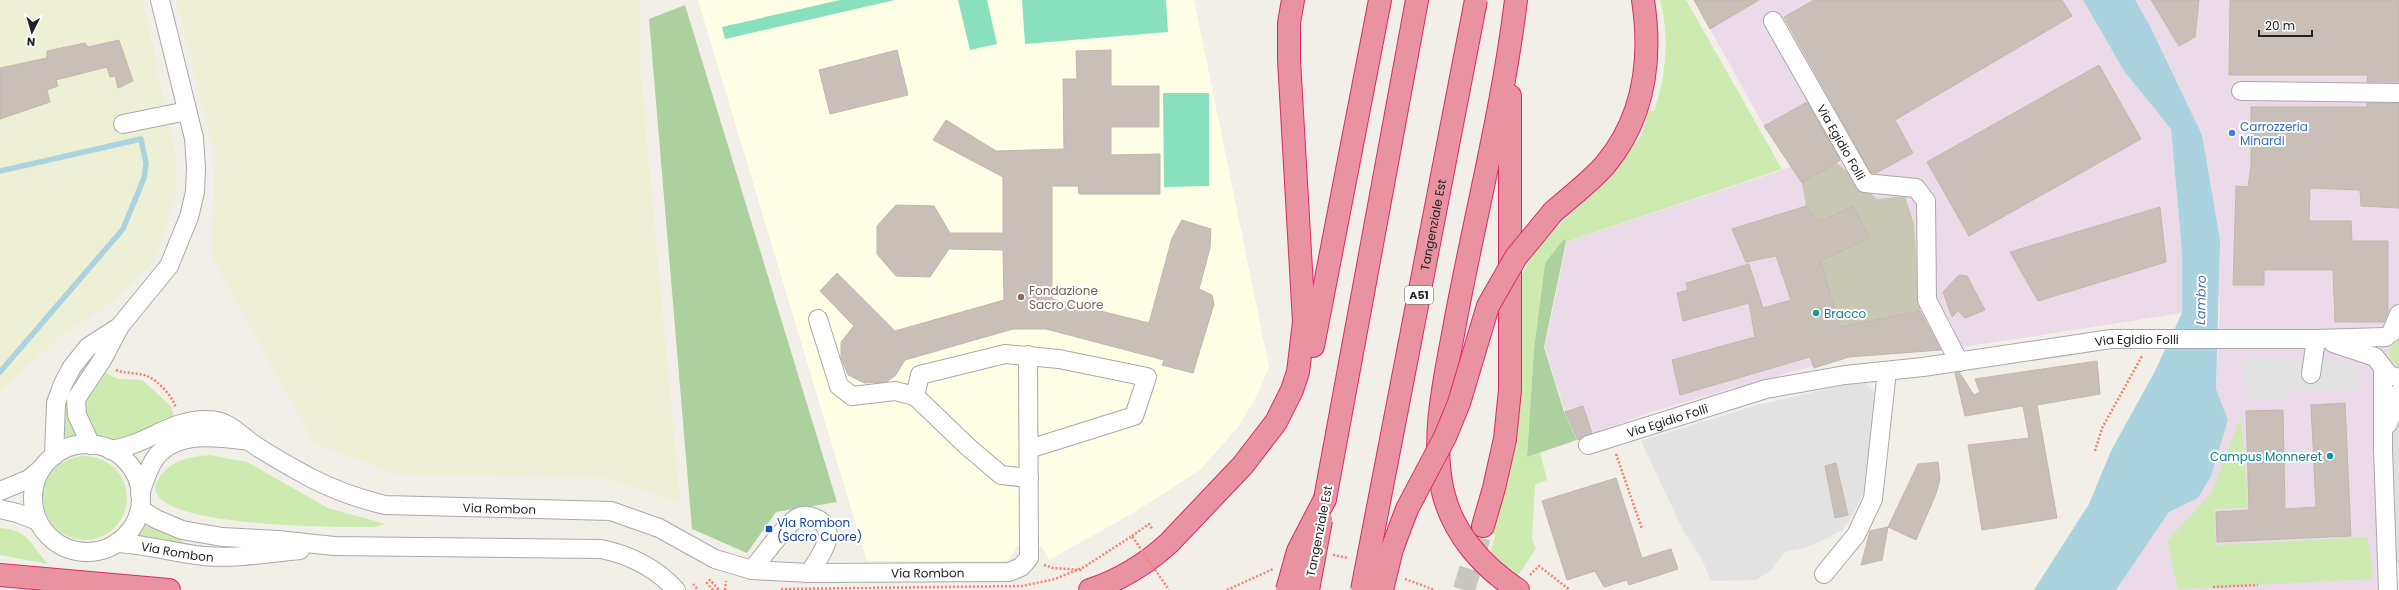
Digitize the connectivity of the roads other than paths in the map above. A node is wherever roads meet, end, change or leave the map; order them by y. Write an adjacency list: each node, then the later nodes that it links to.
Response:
1 (160, 0): 12 (street)
2 (1293, 0): 41 (highway)
3 (1380, 0): 41 (highway)
4 (1417, 0): 36 (highway, Tangenziale Est)
5 (1476, 0): 54 (highway, Tangenziale Est / A51, bridge)
6 (1516, 0): 9 (highway)
7 (1643, 0): 55 (highway, bridge)
8 (1773, 21): 20 (street, Via Egidio Folli)
9 (1510, 50): 40 (highway); 49 (highway)
10 (2241, 91): 11 (street)
11 (2399, 93)
12 (187, 111): 13 (street); 16 (street)
13 (123, 124)
14 (2399, 314): 17 (street)
15 (818, 319): 26 (street)
16 (120, 326): 29 (street); 33 (street)
17 (2392, 333): 18 (street, Via Egidio Folli); 21 (street)
18 (2316, 339): 20 (street, Via Egidio Folli); 21 (street, Via Egidio Folli); 23 (street)
19 (1028, 355): 26 (street); 31 (street); 31 (street)
20 (1959, 362): 22 (street, Via Egidio Folli)
21 (2382, 367): 24 (street, Via Egidio Folli); 27 (street)
22 (1887, 372): 30 (street, Via Egidio Folli); 46 (street)
23 (2311, 374)
24 (2399, 378)
25 (2399, 392): 27 (street)
26 (915, 396): 34 (street)
27 (2384, 434): 56 (street)
28 (249, 441): 32 (street, Via Rombon); 37 (street); 44 (street, Via Rombon)
29 (91, 445): 32 (street); 33 (street)
30 (1588, 445)
31 (1029, 449): 34 (street)
32 (110, 450): 37 (street)
33 (49, 461): 35 (street); 39 (street, Via Rombon)
34 (1030, 478): 45 (street, Via Rombon)
35 (0, 491)
36 (1325, 499): 52 (highway, bridge); 53 (highway, Tangenziale Est, bridge)
37 (140, 501): 42 (street, Via Rombon); 43 (street, Via Rombon)
38 (0, 509): 39 (street)
39 (38, 521): 42 (street, Via Rombon)
40 (1483, 526)
41 (1183, 529): 48 (highway)
42 (116, 544): 43 (street, Via Rombon)
43 (334, 546): 51 (street, Via Rombon)
44 (752, 570): 45 (street, Via Rombon); 45 (street)
45 (809, 572)
46 (1824, 574)
47 (0, 575): 50 (highway)
48 (1088, 580)
49 (1523, 584)
50 (169, 590)
51 (676, 590)
52 (1287, 590)
53 (1308, 590)
54 (1362, 590)
55 (1382, 590)
56 (2388, 590)

